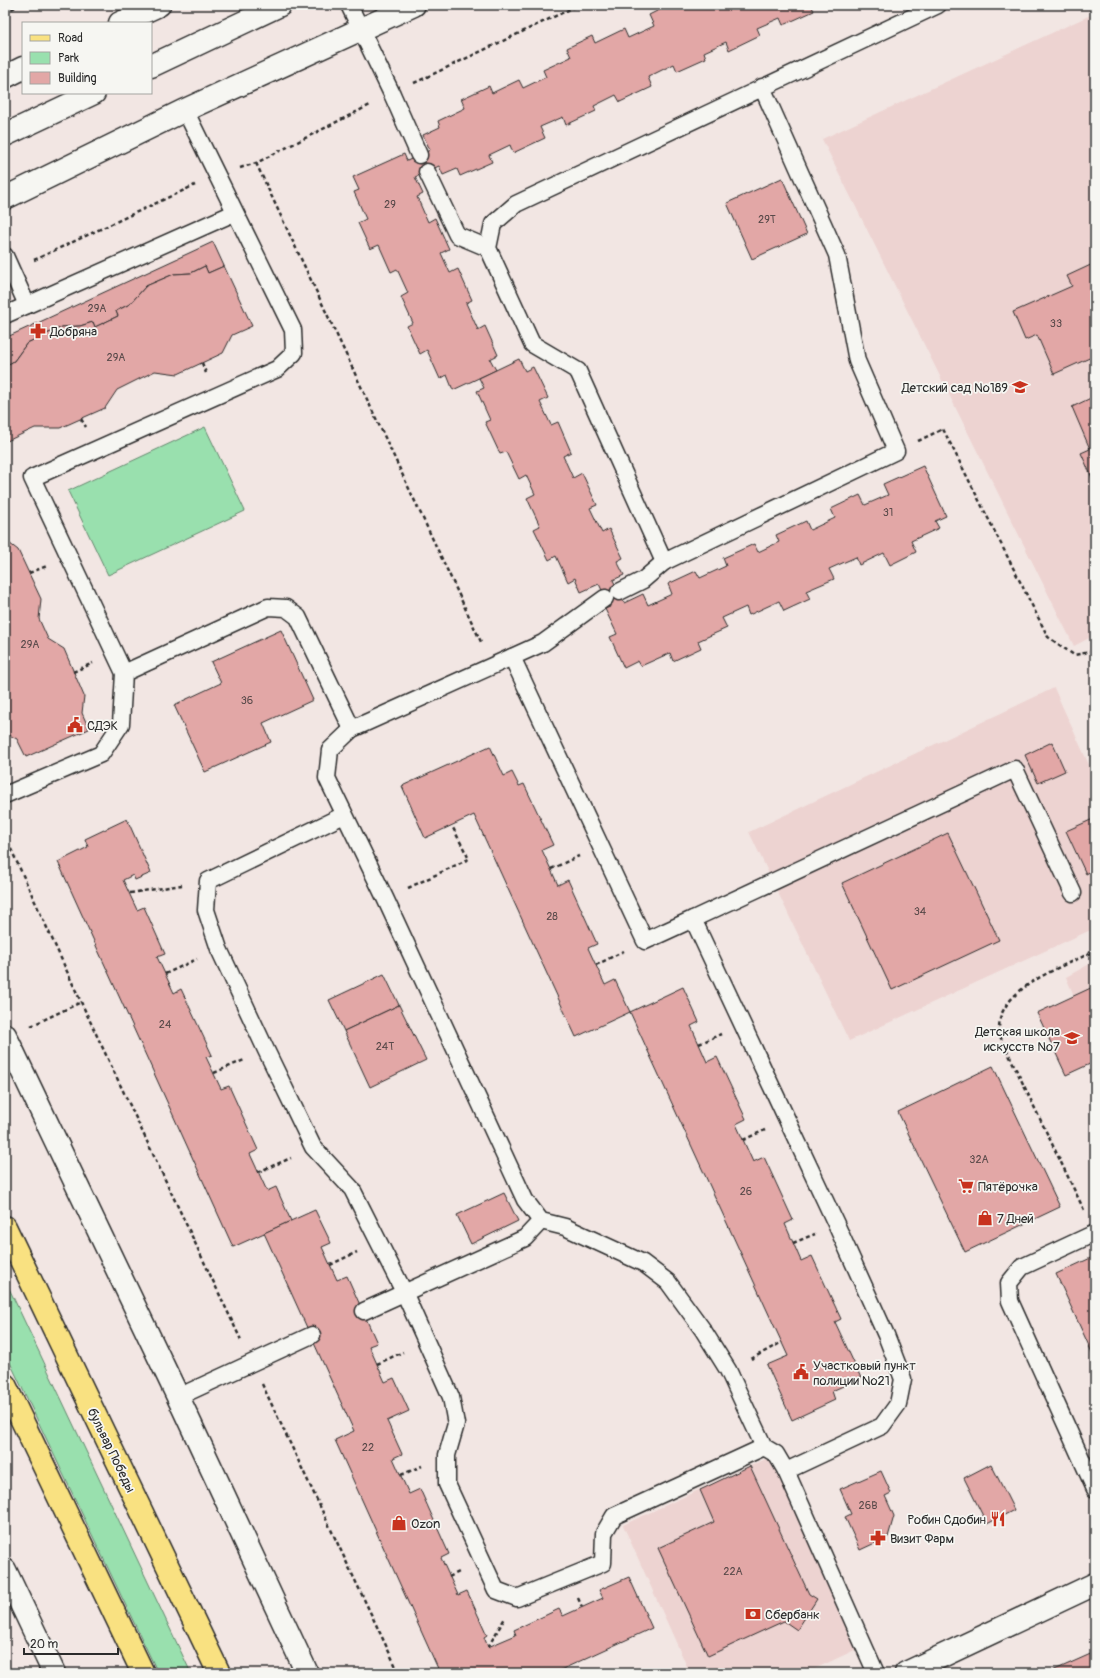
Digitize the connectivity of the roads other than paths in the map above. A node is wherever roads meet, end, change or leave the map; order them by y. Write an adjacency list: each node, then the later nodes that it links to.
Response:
1 (158, 5): 6 (street)
2 (280, 5): 8 (street)
3 (348, 5): 7 (lane)
4 (414, 5): 7 (street)
5 (938, 5): 11 (lane)
6 (122, 22)
7 (361, 30): 13 (street); 15 (lane)
8 (152, 66)
9 (22, 68): 10 (street)
10 (5, 76)
11 (762, 87): 19 (lane); 23 (lane)
12 (92, 94): 14 (street)
13 (186, 110): 17 (street); 18 (lane)
14 (5, 135)
15 (419, 155)
16 (427, 172): 19 (lane)
17 (5, 198)
18 (234, 213): 21 (lane); 25 (lane)
19 (488, 248): 23 (lane)
20 (5, 256): 21 (lane)
21 (27, 305): 22 (lane)
22 (5, 315)
23 (664, 562): 24 (lane)
24 (512, 657): 26 (lane); 30 (lane)
25 (124, 673): 26 (lane); 27 (lane)
26 (352, 729): 28 (lane)
27 (6, 794)
28 (344, 815): 32 (lane); 35 (lane)
29 (1073, 892): 30 (lane)
30 (693, 919): 41 (lane)
31 (6, 1036): 39 (street)
32 (541, 1221): 35 (lane); 40 (lane)
33 (5, 1227): 47 (main road, бульвар Победы)
34 (1095, 1233): 42 (lane)
35 (404, 1292): 36 (lane); 40 (lane)
36 (364, 1311)
37 (312, 1335): 39 (lane)
38 (5, 1384): 46 (main road)
39 (178, 1397): 48 (street)
40 (764, 1447): 41 (lane)
41 (786, 1471): 49 (lane)
42 (1095, 1489)
43 (5, 1570): 45 (street)
44 (1095, 1584): 50 (street)
45 (54, 1673)
46 (143, 1673)
47 (219, 1673)
48 (307, 1673)
49 (876, 1673)
50 (906, 1673)

